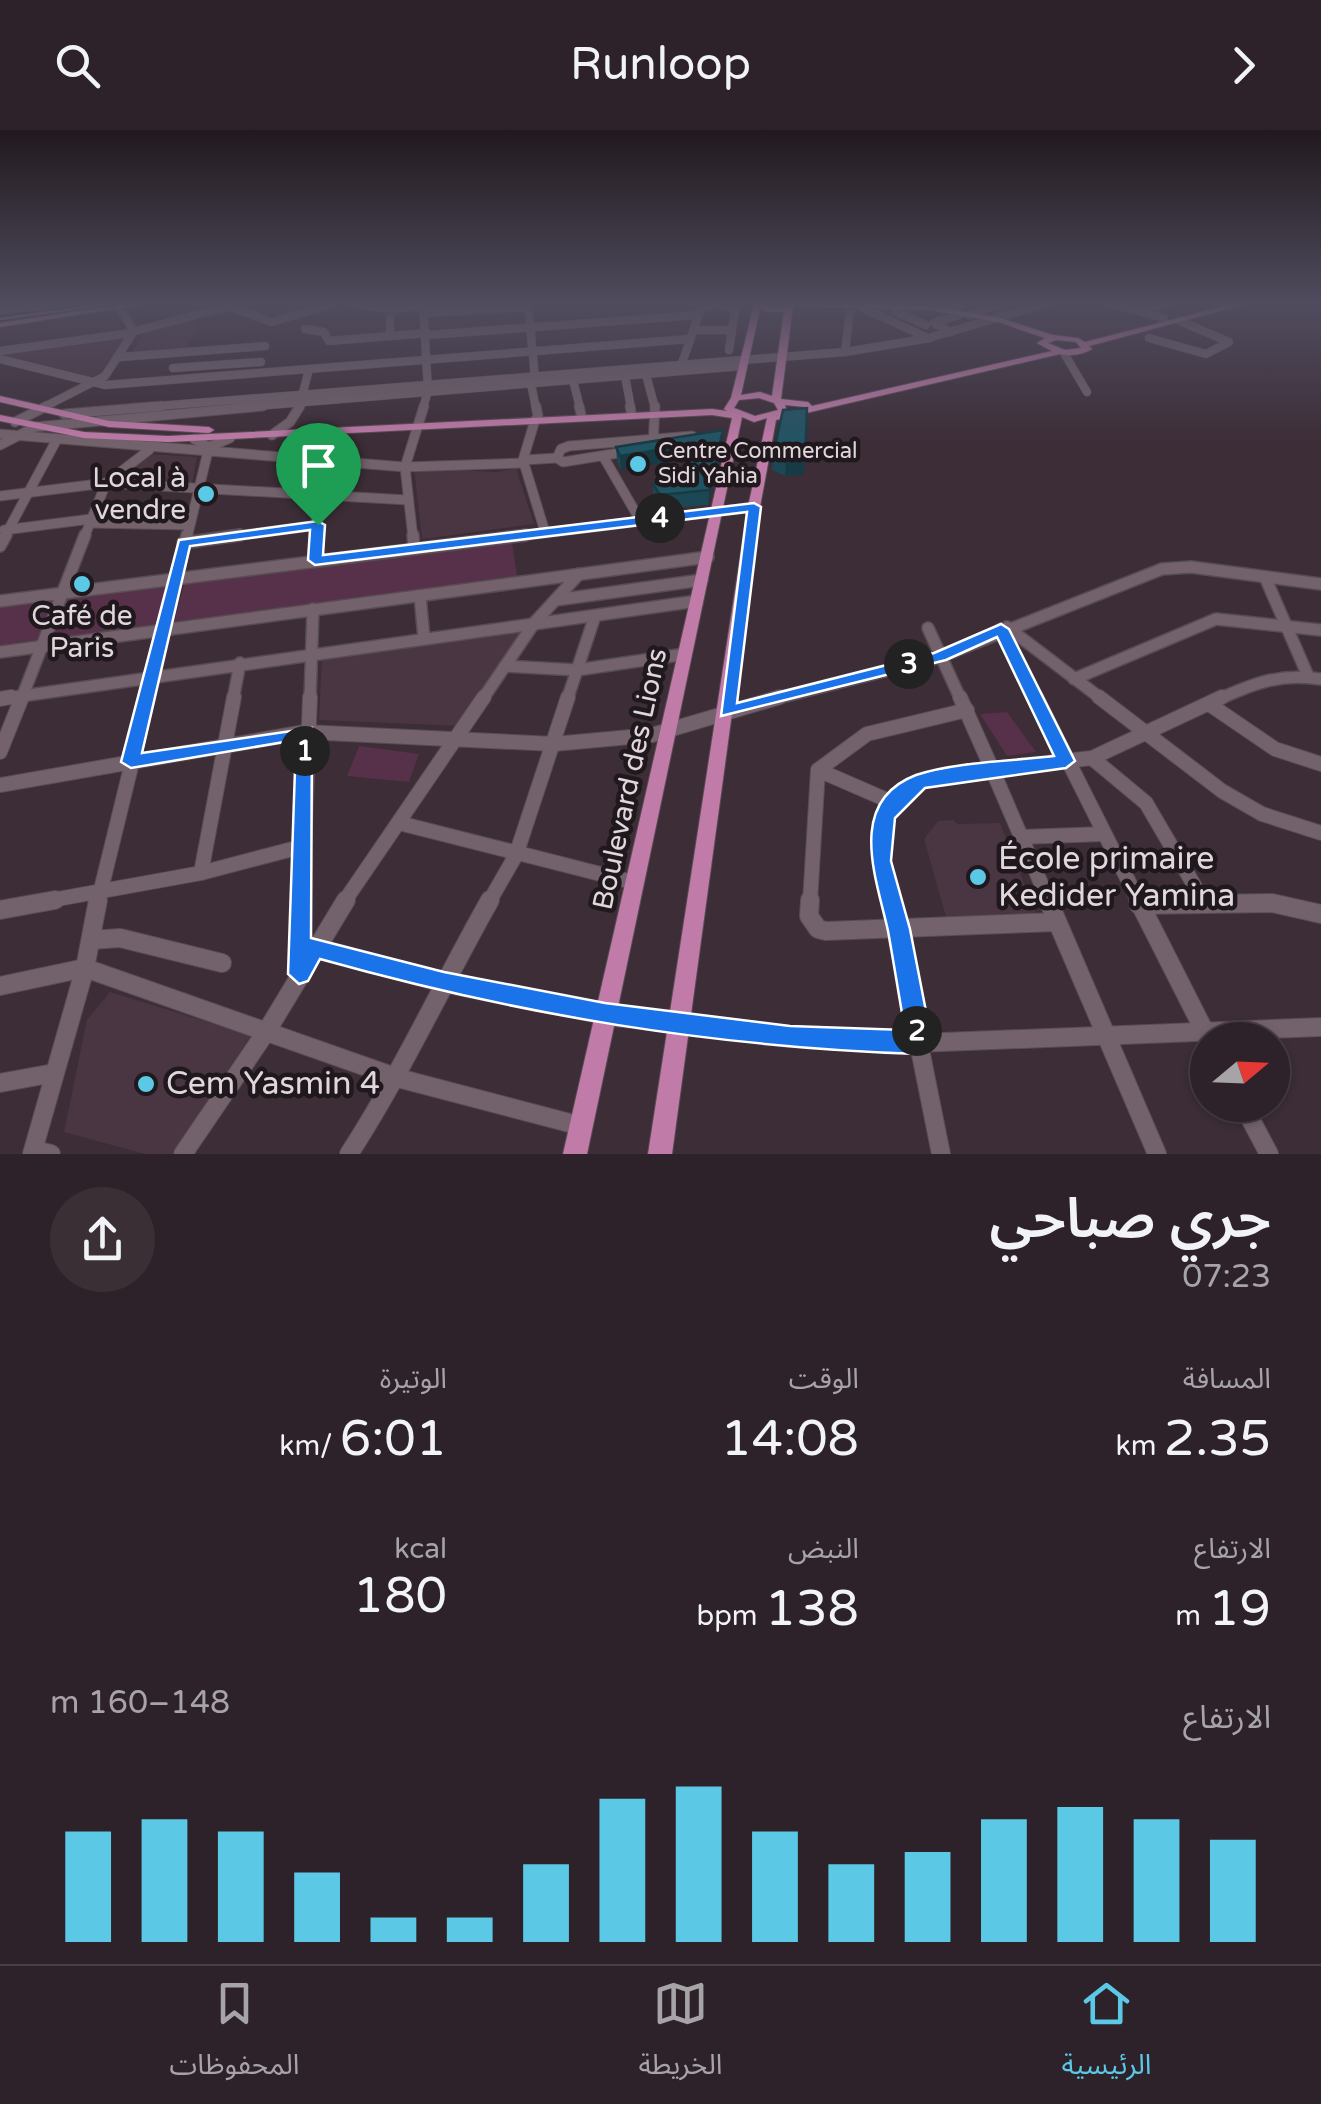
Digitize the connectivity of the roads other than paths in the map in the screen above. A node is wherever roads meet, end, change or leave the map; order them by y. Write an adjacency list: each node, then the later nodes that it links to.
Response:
1 (123, 351): 18 (street)
2 (207, 351): 15 (street)
3 (264, 351): 22 (street)
4 (427, 351): 20 (street)
5 (530, 351): 20 (street); 31 (street)
6 (570, 351): 28 (street)
7 (686, 351): 23 (street)
8 (746, 351): 21 (main road, Boulevard des Lions)
9 (781, 351): 19 (main road)
10 (853, 351): 14 (street)
11 (1009, 351): 38 (main road)
12 (1058, 351): 16 (main road)
13 (1086, 351): 16 (main road)
14 (846, 352): 19 (street)
15 (180, 353): 18 (street); 24 (street)
16 (1061, 353): 34 (street); 38 (main road)
17 (0, 355): 32 (street)
18 (120, 357): 32 (street)
19 (780, 358): 21 (street); 38 (main road)
20 (427, 359): 25 (street); 33 (street)
21 (744, 361): 23 (street); 46 (main road, Boulevard des Lions)
22 (261, 362): 24 (street); 27 (street)
23 (680, 367): 26 (street)
24 (174, 368): 30 (street)
25 (309, 369): 27 (street); 36 (street)
26 (644, 369): 28 (street); 29 (street); 43 (street)
27 (258, 373): 30 (street); 35 (street)
28 (574, 375): 29 (street); 31 (street); 45 (street)
29 (625, 376): 42 (street)
30 (168, 380): 32 (street); 40 (street)
31 (534, 380): 33 (street); 48 (street)
32 (93, 384): 41 (street)
33 (428, 387): 36 (street); 51 (street)
34 (1088, 392)
35 (250, 397): 36 (street); 40 (street)
36 (306, 397): 40 (street); 54 (street)
37 (0, 399): 41 (main road)
38 (775, 406): 46 (main road); 46 (main road); 79 (main road)
39 (105, 408): 40 (street); 44 (street); 49 (street)
40 (161, 409): 49 (street); 53 (street)
41 (42, 410): 44 (main road); 50 (street)
42 (631, 412): 43 (main road); 45 (main road)
43 (655, 412): 46 (main road); 48 (main road); 63 (street)
44 (64, 414): 49 (main road)
45 (582, 414): 48 (main road)
46 (731, 417): 80 (main road, Boulevard des Lions)
47 (0, 418): 50 (main road)
48 (537, 418): 51 (main road); 71 (street)
49 (90, 420): 52 (street); 53 (main road); 57 (street)
50 (15, 422): 52 (main road)
51 (421, 424): 54 (main road); 55 (main road); 72 (street)
52 (35, 426): 57 (main road); 58 (street)
53 (151, 427): 54 (main road)
54 (278, 432): 55 (main road); 60 (main road)
55 (329, 432): 70 (street)
56 (0, 434): 58 (street)
57 (84, 435): 61 (main road)
58 (12, 436): 64 (street); 65 (street)
59 (702, 436): 63 (street)
60 (230, 438): 62 (main road); 67 (street)
61 (158, 439): 62 (main road); 66 (street)
62 (194, 439): 67 (street)
63 (654, 439): 68 (street); 69 (street)
64 (56, 441): 66 (street); 75 (street)
65 (0, 445)
66 (150, 449): 67 (street); 73 (street)
67 (208, 451): 70 (street); 74 (street)
68 (604, 456): 69 (street); 81 (street)
69 (560, 460): 71 (street)
70 (318, 462): 72 (street); 77 (street)
71 (524, 463): 72 (street); 86 (street)
72 (405, 467): 78 (street)
73 (106, 483): 74 (street); 75 (street); 82 (street)
74 (198, 489): 77 (street); 83 (street)
75 (28, 492): 76 (street); 85 (street)
76 (0, 496)
77 (318, 498): 78 (street); 84 (street)
78 (408, 500): 89 (street)
79 (754, 507): 80 (street); 126 (main road)
80 (717, 511): 81 (street); 90 (main road, Boulevard des Lions)
81 (640, 520): 86 (street)
82 (90, 521): 83 (street); 85 (street); 97 (street)
83 (187, 525): 87 (street)
84 (318, 525): 87 (street); 91 (street)
85 (4, 530): 88 (street)
86 (546, 532): 89 (street)
87 (184, 543): 93 (street)
88 (0, 546)
89 (414, 548): 91 (street)
90 (708, 557): 92 (street); 95 (main road, Boulevard des Lions)
91 (315, 560): 93 (street)
92 (578, 574): 98 (street); 99 (street)
93 (176, 577): 97 (street); 106 (street)
94 (1266, 577): 96 (street); 105 (street); 108 (street)
95 (702, 580): 99 (street); 101 (main road, Boulevard des Lions)
96 (1321, 584)
97 (64, 592): 100 (street); 111 (street)
98 (420, 596): 102 (street); 110 (street)
99 (556, 600): 104 (street)
100 (0, 601)
101 (697, 601): 103 (street); 114 (main road, Boulevard des Lions)
102 (313, 609): 106 (street); 113 (street)
103 (595, 616): 104 (street); 118 (street)
104 (535, 622): 110 (street); 117 (street)
105 (1284, 625): 109 (street); 120 (street); 121 (street)
106 (165, 626): 111 (street); 119 (street)
107 (928, 628): 115 (street)
108 (1004, 628): 115 (street); 121 (street); 135 (street)
109 (1321, 630)
110 (424, 638): 113 (street)
111 (42, 646): 112 (street); 122 (street)
112 (0, 652)
113 (311, 653): 116 (street); 128 (street)
114 (685, 654): 118 (street); 127 (main road, Boulevard des Lions)
115 (940, 656): 125 (street); 126 (street)
116 (240, 663): 119 (street); 132 (street)
117 (505, 666): 118 (street); 130 (street)
118 (577, 670): 131 (street)
119 (152, 676): 122 (street); 136 (street)
120 (1314, 677): 124 (street)
121 (1074, 679): 129 (street)
122 (21, 696): 123 (street); 133 (street)
123 (0, 699)
124 (1209, 704): 129 (street); 137 (street)
125 (967, 710): 138 (street); 139 (street)
126 (728, 712): 127 (street); 166 (main road)
127 (670, 729): 131 (street); 149 (main road, Boulevard des Lions)
128 (305, 732): 130 (street); 132 (street); 146 (street)
129 (1148, 734): 134 (street); 143 (street)
130 (458, 738): 131 (street); 142 (street)
131 (554, 744): 147 (street)
132 (227, 745): 136 (street); 148 (street)
133 (0, 752)
134 (1092, 758): 135 (street); 151 (street)
135 (1066, 761): 138 (street); 144 (street)
136 (131, 762): 140 (street); 150 (street)
137 (1321, 764)
138 (992, 769): 141 (street); 145 (street)
139 (818, 770): 141 (street); 156 (street)
140 (0, 785)
141 (894, 802): 156 (street)
142 (399, 824): 147 (street); 158 (street)
143 (1321, 833)
144 (1103, 834): 145 (street); 152 (street)
145 (1021, 837): 155 (street)
146 (304, 846): 148 (street); 161 (street)
147 (516, 855): 149 (street); 162 (street)
148 (201, 872): 150 (street)
149 (636, 883): 164 (main road, Boulevard des Lions)
150 (100, 892): 153 (street); 157 (street)
151 (1205, 904): 152 (street); 154 (street)
152 (1139, 905): 165 (street)
153 (0, 910)
154 (1321, 914)
155 (1057, 922): 156 (street); 171 (street)
156 (898, 929): 172 (street)
157 (91, 940): 159 (street); 160 (street)
158 (314, 947): 161 (street); 162 (street)
159 (222, 963)
160 (85, 968): 163 (street); 169 (street); 173 (street)
161 (299, 974): 169 (street)
162 (444, 982): 164 (street); 174 (street)
163 (0, 986)
164 (605, 1015): 166 (main road); 177 (main road, Boulevard des Lions)
165 (1200, 1022)
166 (678, 1024): 172 (street); 179 (main road)
167 (1321, 1027): 168 (street)
168 (1290, 1029)
169 (268, 1030): 174 (street); 180 (street)
170 (1190, 1034): 171 (street)
171 (1109, 1035): 172 (street); 184 (street)
172 (921, 1042): 183 (street)
173 (54, 1073): 175 (street); 178 (street)
174 (398, 1078): 177 (street); 181 (street)
175 (0, 1084)
176 (1252, 1122): 185 (street)
177 (581, 1126): 182 (main road, Boulevard des Lions)
178 (39, 1153)
179 (664, 1153)
180 (183, 1154)
181 (349, 1154)
182 (574, 1154)
183 (942, 1154)
184 (1157, 1154)
185 (1268, 1154)

